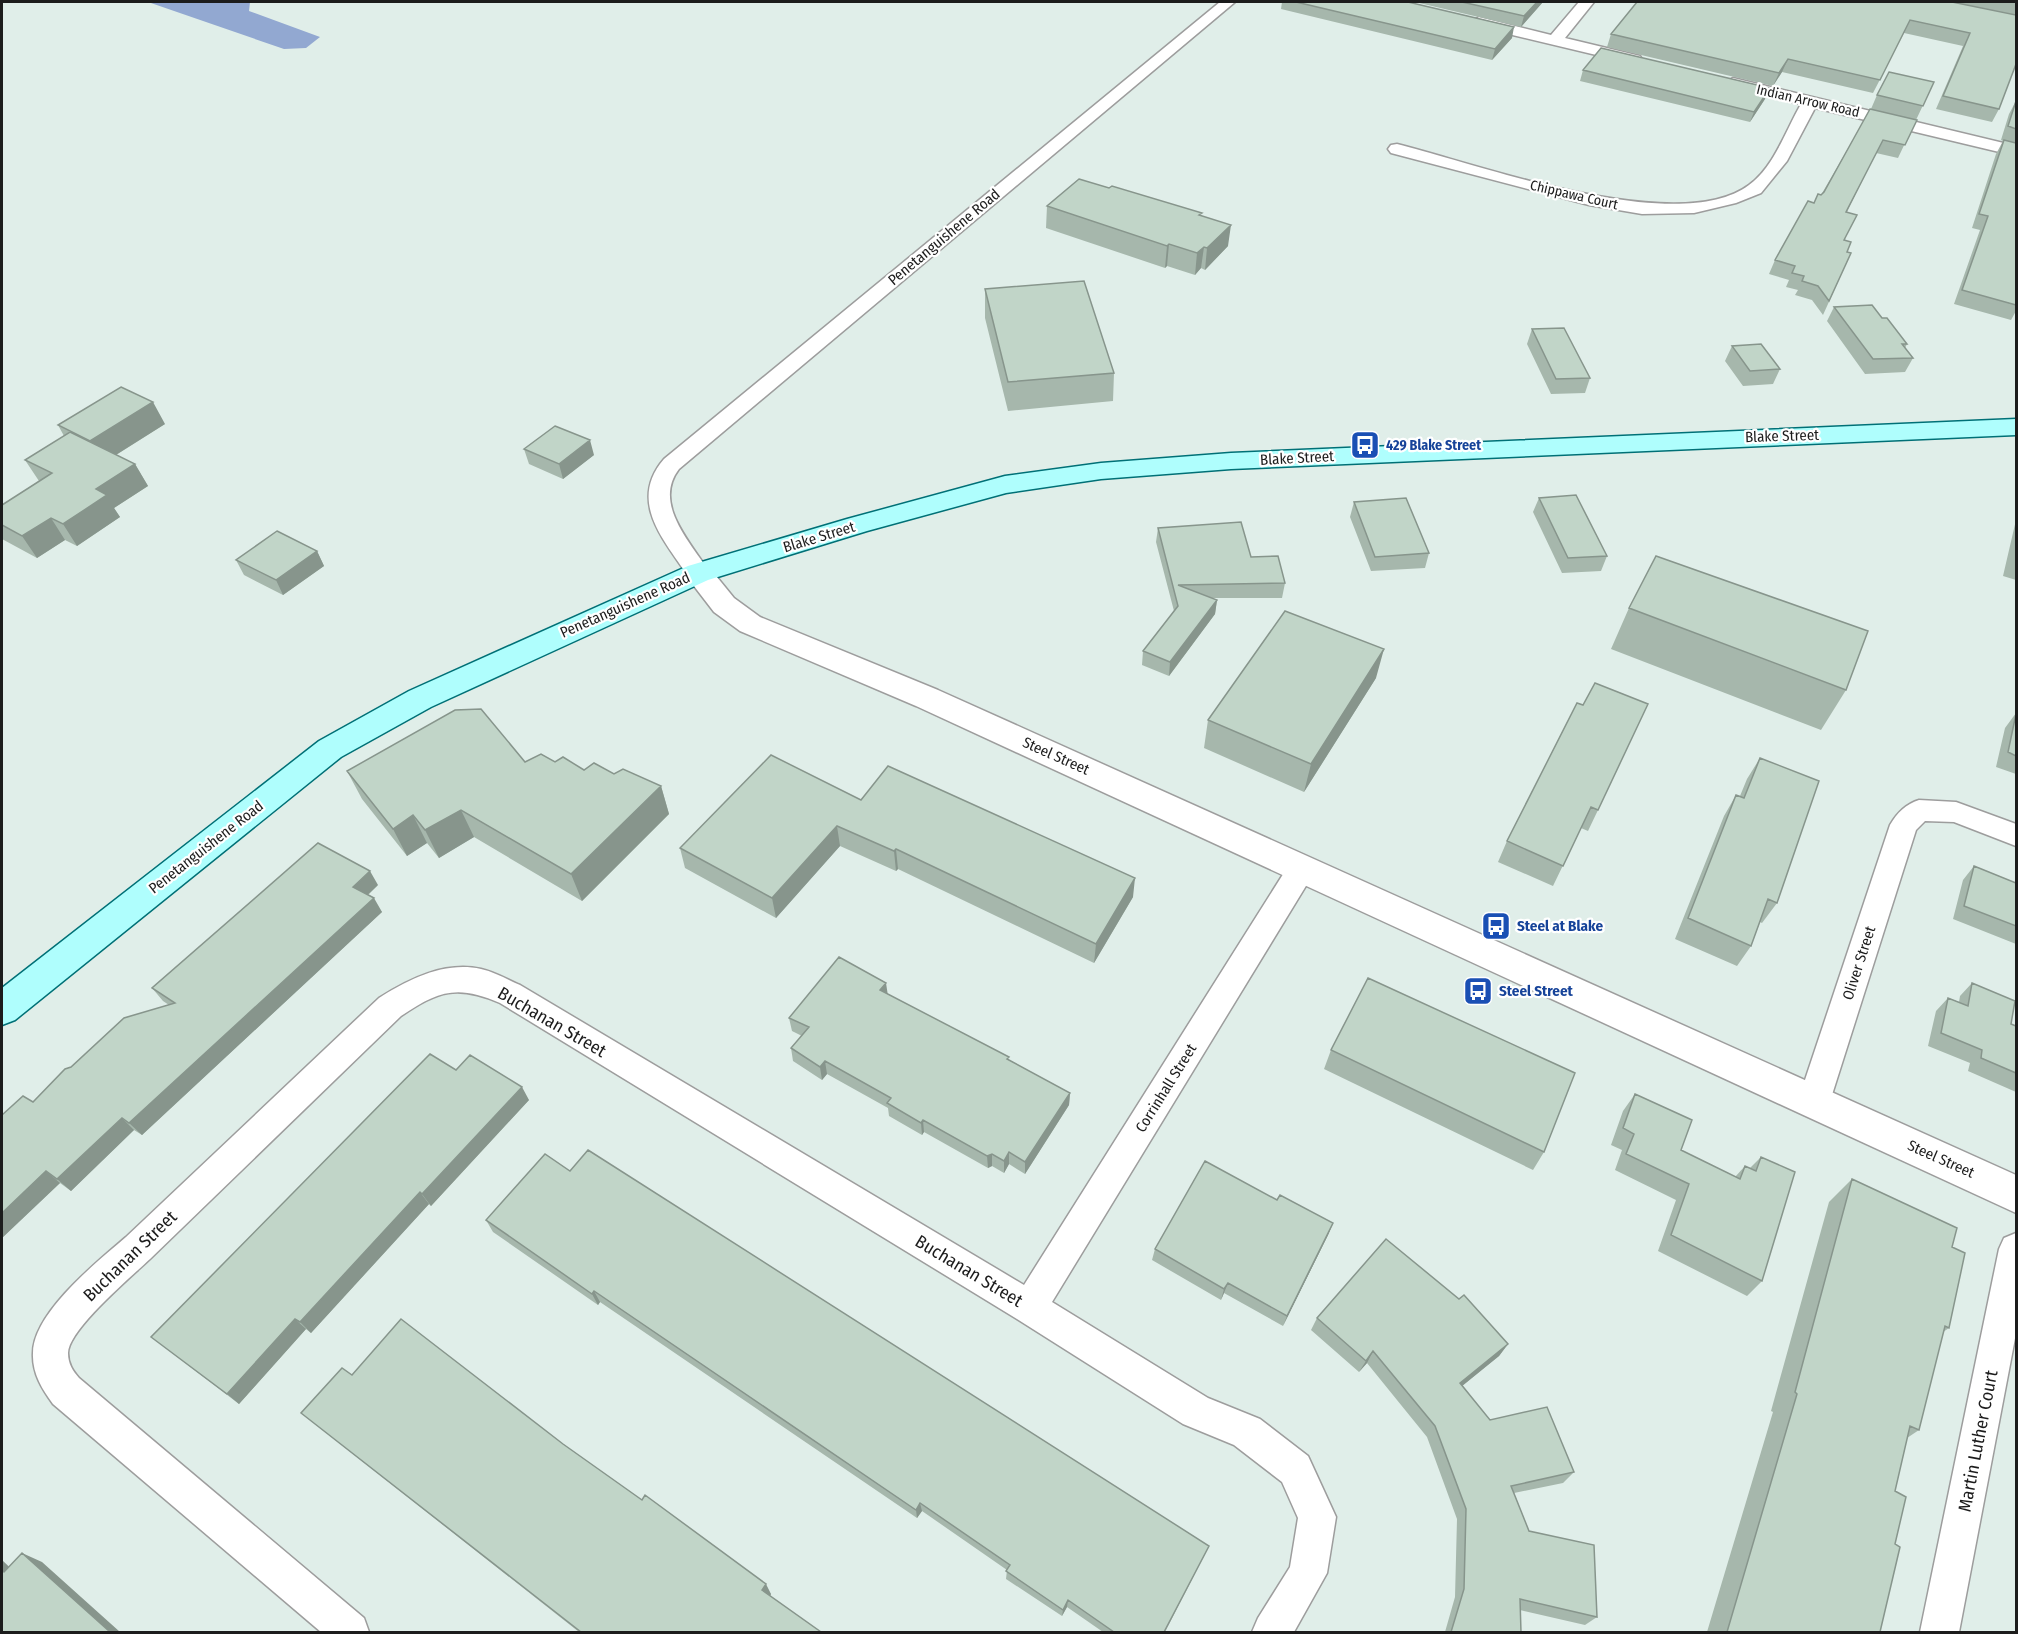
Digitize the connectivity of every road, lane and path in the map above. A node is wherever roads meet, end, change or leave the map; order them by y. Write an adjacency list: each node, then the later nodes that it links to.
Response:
1 (1228, 2): 11 (street, Penetanguishene Road)
2 (1587, 2): 4 (street)
3 (1467, 20): 4 (street)
4 (1555, 40): 5 (street)
5 (1648, 63)
6 (1718, 79): 7 (street, Indian Arrow Road)
7 (1811, 101): 8 (street, Chippawa Court); 9 (street, Indian Arrow Road)
8 (1397, 149)
9 (2016, 151)
10 (2016, 427): 11 (main road, Blake Street)
11 (698, 573): 13 (street, Steel Street); 14 (main road, Penetanguishene Road)
12 (2016, 835): 15 (street, Oliver Street)
13 (1302, 868): 15 (street, Steel Street); 18 (street, Corrinhall Street)
14 (2, 1009)
15 (1814, 1101): 16 (street, Steel Street)
16 (2016, 1194)
17 (2016, 1249): 21 (street, Martin Luther Court)
18 (1029, 1307): 19 (street, Buchanan Street); 20 (street, Buchanan Street)
19 (350, 1632)
20 (1272, 1632)
21 (1939, 1632)

